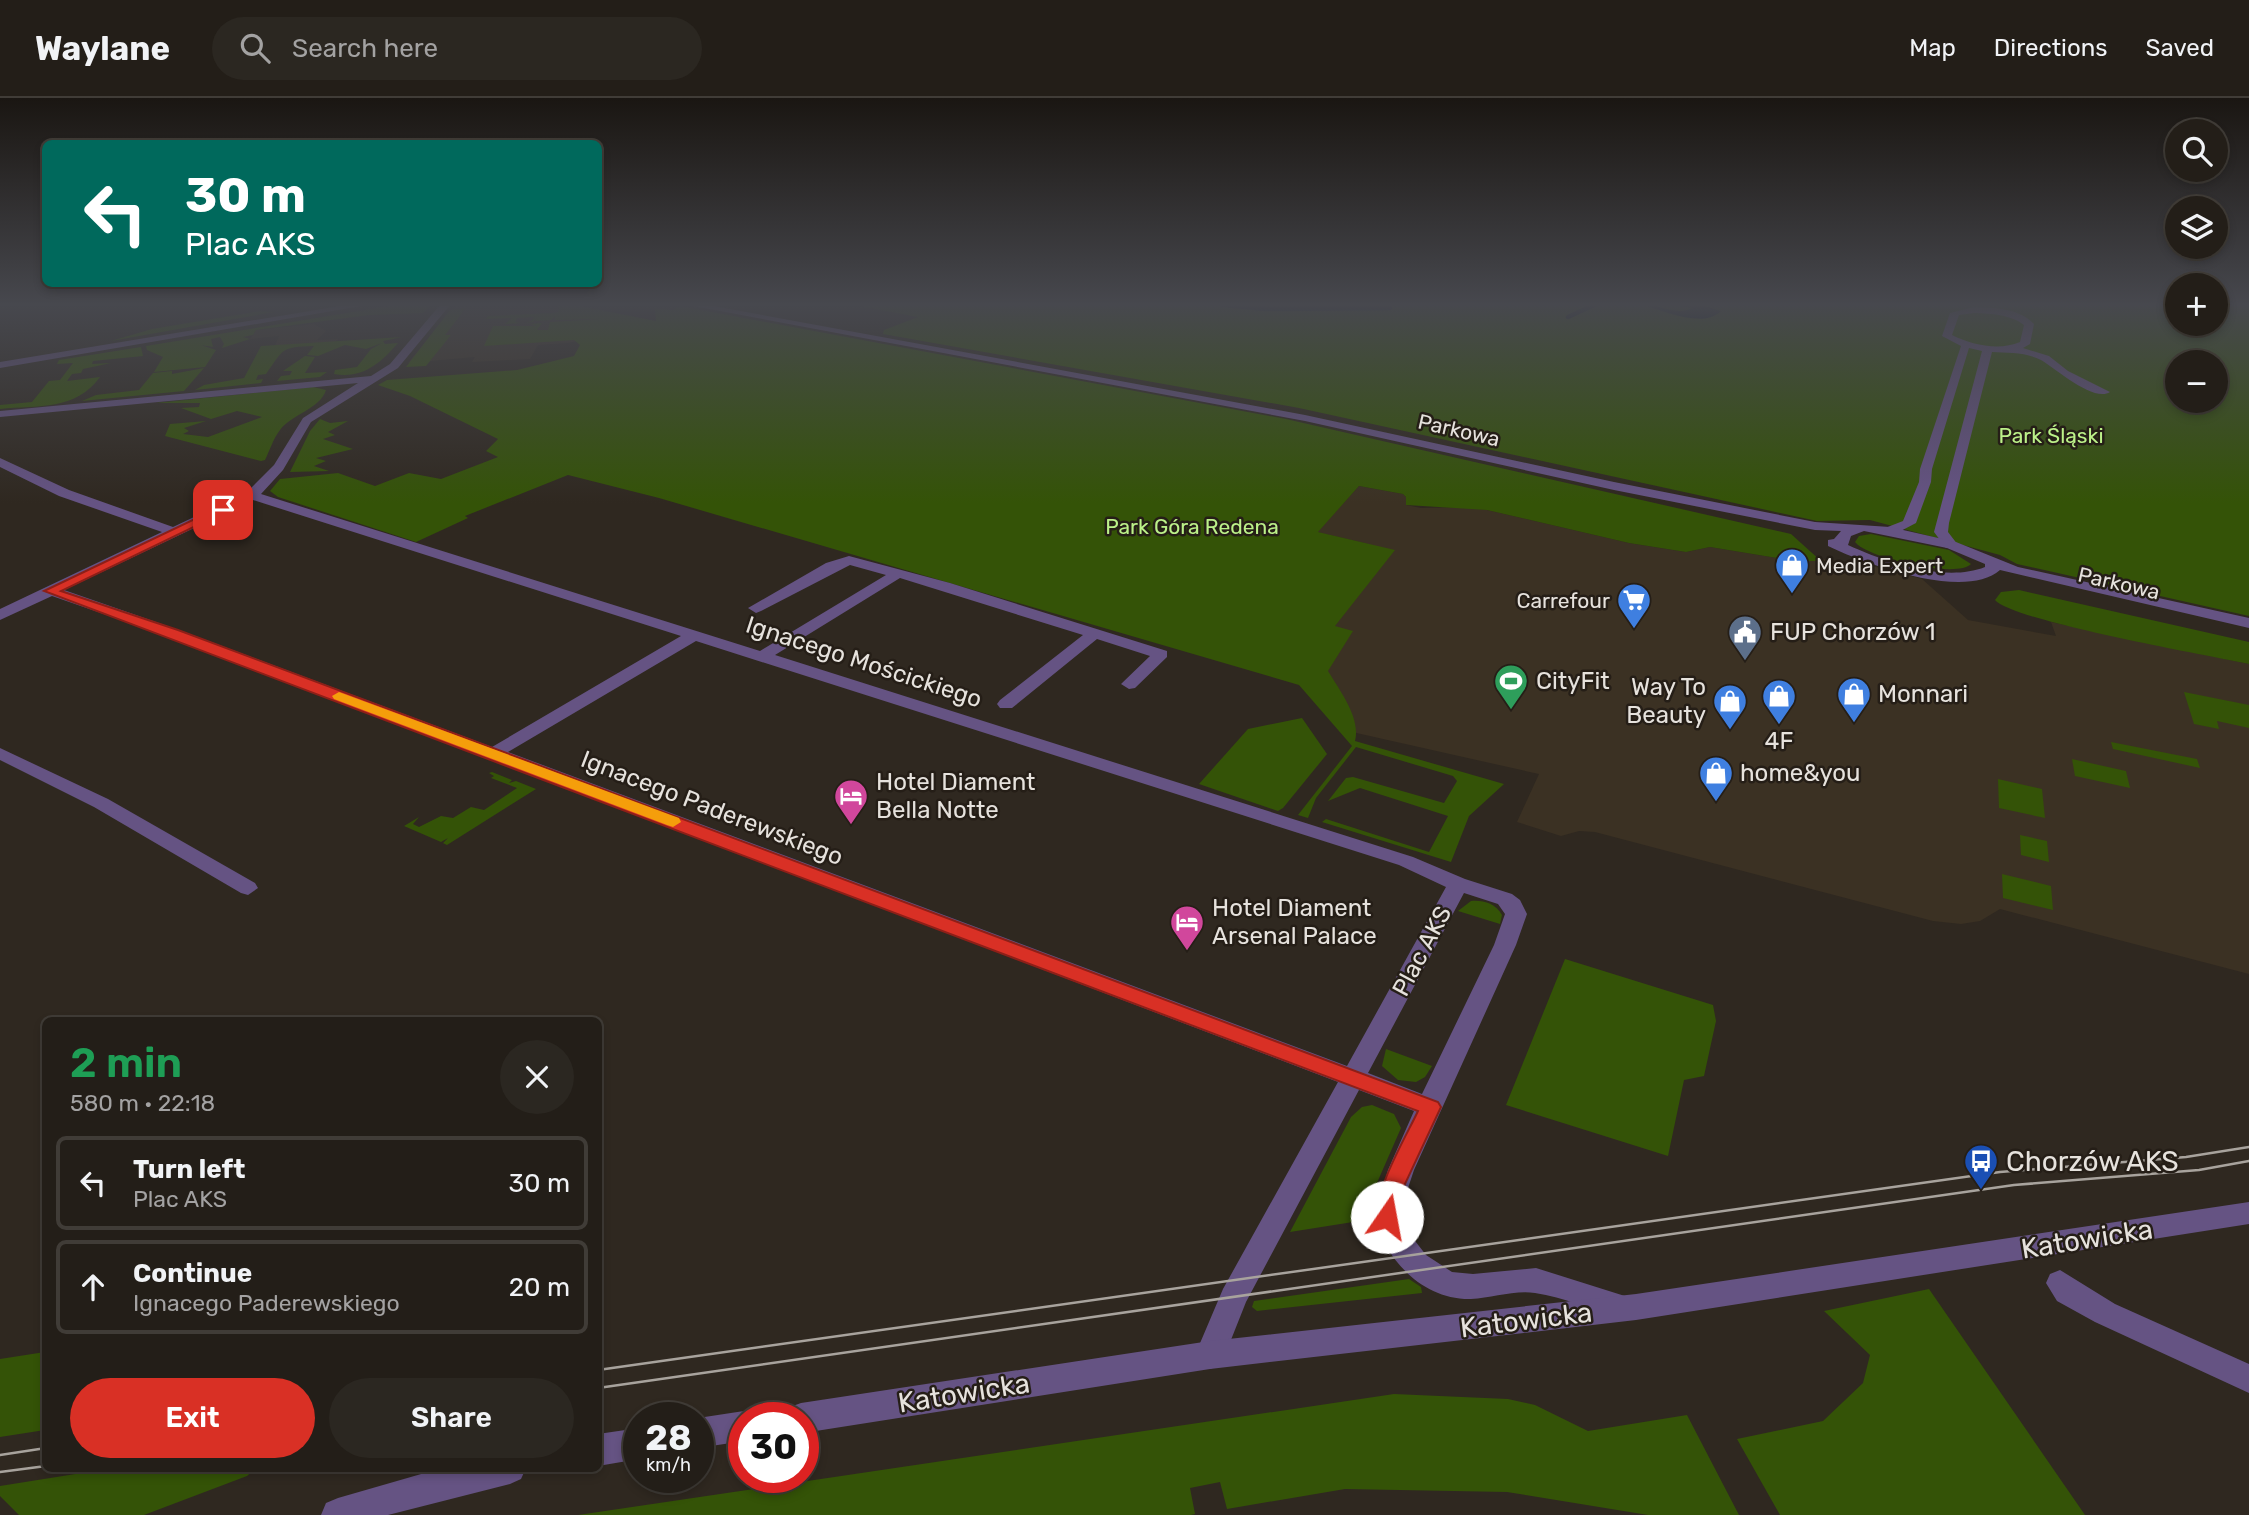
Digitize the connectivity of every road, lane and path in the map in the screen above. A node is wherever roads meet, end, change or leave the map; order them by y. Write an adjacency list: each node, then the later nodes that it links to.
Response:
1 (386, 371): 7 (street)
2 (1051, 371): 16 (street, Parkowa)
3 (1957, 371): 9 (street)
4 (1982, 371): 11 (street)
5 (2062, 371): 8 (street)
6 (2075, 371): 8 (street)
7 (375, 379): 12 (street); 17 (street)
8 (2090, 385): 10 (street)
9 (1951, 391): 11 (street); 13 (street)
10 (2104, 392)
11 (1975, 394): 14 (street)
12 (0, 414)
13 (1931, 455): 14 (street); 19 (street)
14 (1959, 460): 21 (street)
15 (0, 462): 20 (street)
16 (1637, 491): 18 (street, Parkowa); 22 (street, Parkowa)
17 (252, 495): 20 (street); 32 (street, Ignacego Mościckiego)
18 (1863, 527): 19 (street, Parkowa); 22 (street)
19 (1890, 531): 21 (street)
20 (174, 532): 26 (street)
21 (1951, 545): 23 (street)
22 (1842, 548): 25 (street, Parkowa)
23 (1992, 563): 25 (street); 29 (street, Parkowa)
24 (899, 573): 27 (street); 30 (street); 33 (street)
25 (1980, 576): 31 (street, Parkowa)
26 (51, 591): 28 (street); 37 (street, Ignacego Paderewskiego)
27 (756, 608)
28 (0, 615)
29 (2249, 623)
30 (1095, 633): 34 (street); 35 (street)
31 (2249, 634)
32 (693, 636): 33 (street, Ignacego Mościckiego); 37 (street)
33 (761, 657): 38 (street, Ignacego Mościckiego)
34 (1129, 684)
35 (1006, 704)
36 (0, 753): 39 (street)
37 (492, 754): 40 (street, Ignacego Paderewskiego)
38 (1458, 884): 40 (street, Plac AKS); 41 (street, Plac AKS)
39 (248, 888)
40 (1353, 1079): 41 (street); 45 (street, Plac AKS)
41 (1430, 1107): 44 (street, Plac AKS)
42 (2249, 1213): 44 (street, Katowicka)
43 (2060, 1283): 46 (street)
44 (1626, 1308): 45 (street, Katowicka)
45 (1210, 1355): 47 (street, Katowicka)
46 (2249, 1379)
47 (819, 1415)
48 (623, 1446): 49 (street)
49 (602, 1449)
50 (494, 1472): 51 (street)
51 (338, 1515)

